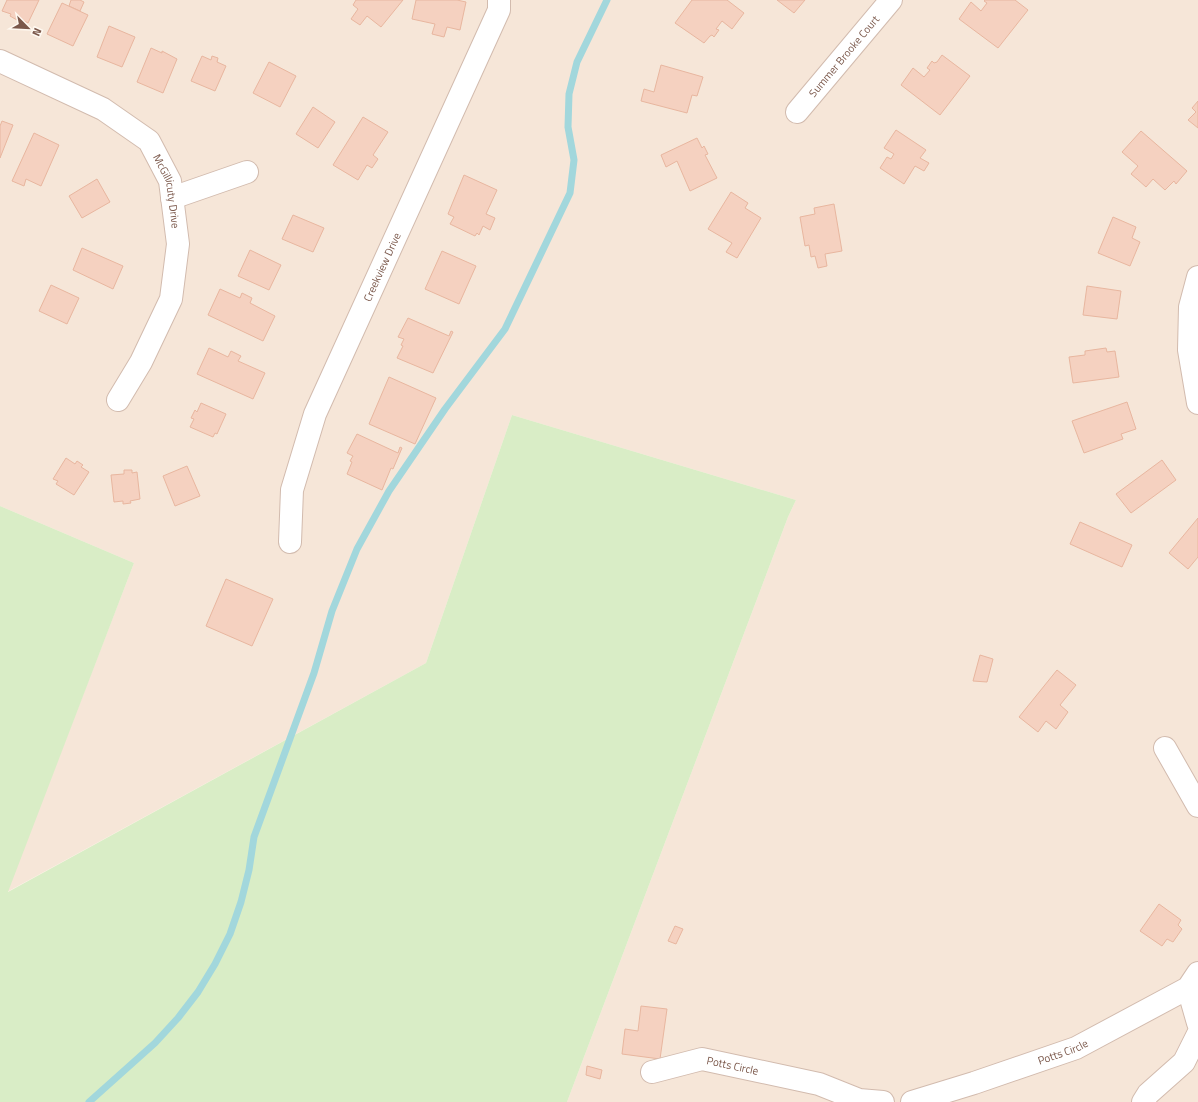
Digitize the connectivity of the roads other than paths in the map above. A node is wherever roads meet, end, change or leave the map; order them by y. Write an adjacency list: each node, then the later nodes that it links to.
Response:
1 (499, 0): 10 (street, Creekview Drive)
2 (891, 0): 4 (street, Summer Brooke Court)
3 (0, 61): 6 (street, McGillicuty Drive)
4 (797, 112)
5 (247, 172): 6 (street)
6 (172, 198): 8 (street, McGillicuty Drive)
7 (1198, 277): 9 (street)
8 (118, 400)
9 (1198, 403)
10 (290, 542)
11 (1165, 748): 12 (street)
12 (1198, 806)
13 (1193, 981): 14 (street); 18 (street, Potts Circle)
14 (1198, 1023)
15 (1198, 1034): 19 (street)
16 (652, 1072): 17 (street, Potts Circle)
17 (883, 1102)
18 (912, 1102)
19 (1142, 1102)

